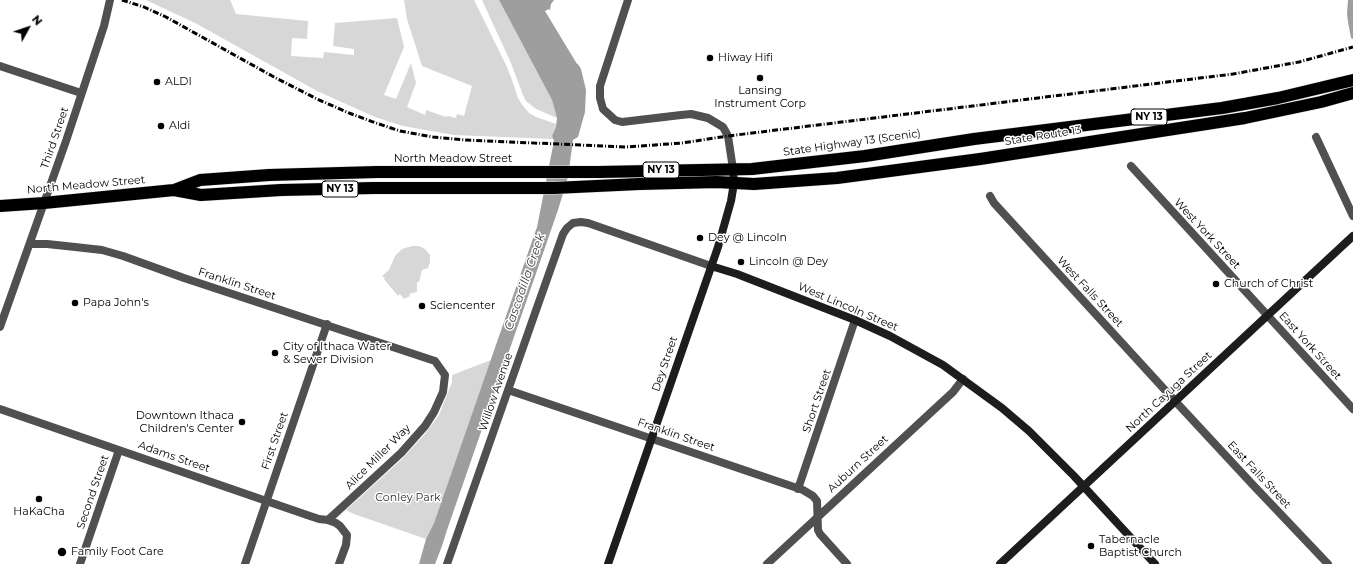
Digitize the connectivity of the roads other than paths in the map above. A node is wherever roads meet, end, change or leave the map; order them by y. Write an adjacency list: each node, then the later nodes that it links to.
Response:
1 (110, 0): 5 (street, Third Street)
2 (628, 0): 10 (street)
3 (0, 66): 5 (street)
4 (1353, 80): 8 (highway, State Route 13 / NY 13)
5 (81, 93): 14 (street, Third Street)
6 (1353, 93): 11 (highway, State Route 13 / NY 13)
7 (1316, 137): 16 (street)
8 (974, 139): 10 (highway, State Highway 13 (Scenic) / NY 13)
9 (1131, 166): 21 (street, West York Street)
10 (733, 169): 11 (street, Dey Street); 12 (highway, North Meadow Street / NY 13)
11 (734, 183): 12 (highway, North Meadow Street / NY 13); 20 (street, Dey Street)
12 (174, 190): 14 (highway, North Meadow Street / NY 13)
13 (990, 196): 28 (street, West Falls Street)
14 (44, 203): 15 (highway, North Meadow Street / NY 13); 19 (street, Third Street)
15 (0, 206)
16 (1353, 216)
17 (567, 228): 20 (street, West Lincoln Street); 27 (street, Willow Avenue)
18 (1353, 236): 21 (street, North Cayuga Street)
19 (30, 244): 23 (street, Franklin Street); 24 (street, Third Street)
20 (711, 266): 22 (street, West Lincoln Street); 31 (street, Dey Street)
21 (1268, 316): 28 (street, North Cayuga Street); 29 (street, East York Street)
22 (855, 320): 26 (street, West Lincoln Street); 34 (street, Short Street)
23 (327, 324): 25 (street, Franklin Street); 35 (street, First Street)
24 (0, 327)
25 (435, 361): 37 (street, Alice Miller Way)
26 (963, 379): 33 (street, West Lincoln Street); 36 (street, Auburn Street)
27 (508, 390): 31 (street, Franklin Street); 41 (street, Willow Avenue)
28 (1175, 401): 33 (street, North Cayuga Street); 47 (street, East Falls Street)
29 (1353, 409)
30 (0, 410): 32 (street, Adams Street)
31 (651, 439): 34 (street, Franklin Street); 42 (street, Dey Street)
32 (119, 450): 35 (street, Adams Street); 38 (street, Second Street)
33 (1084, 486): 45 (street, North Cayuga Street); 46 (street, West Lincoln Street)
34 (798, 489): 36 (street, Franklin Street)
35 (266, 501): 37 (street, Adams Street); 39 (street, First Street)
36 (818, 518): 43 (street, Auburn Street); 44 (street)
37 (328, 520): 40 (street, Adams Street)
38 (80, 564)
39 (245, 564)
40 (339, 564)
41 (448, 564)
42 (608, 564)
43 (767, 564)
44 (847, 564)
45 (1000, 564)
46 (1156, 564)
47 (1328, 564)

